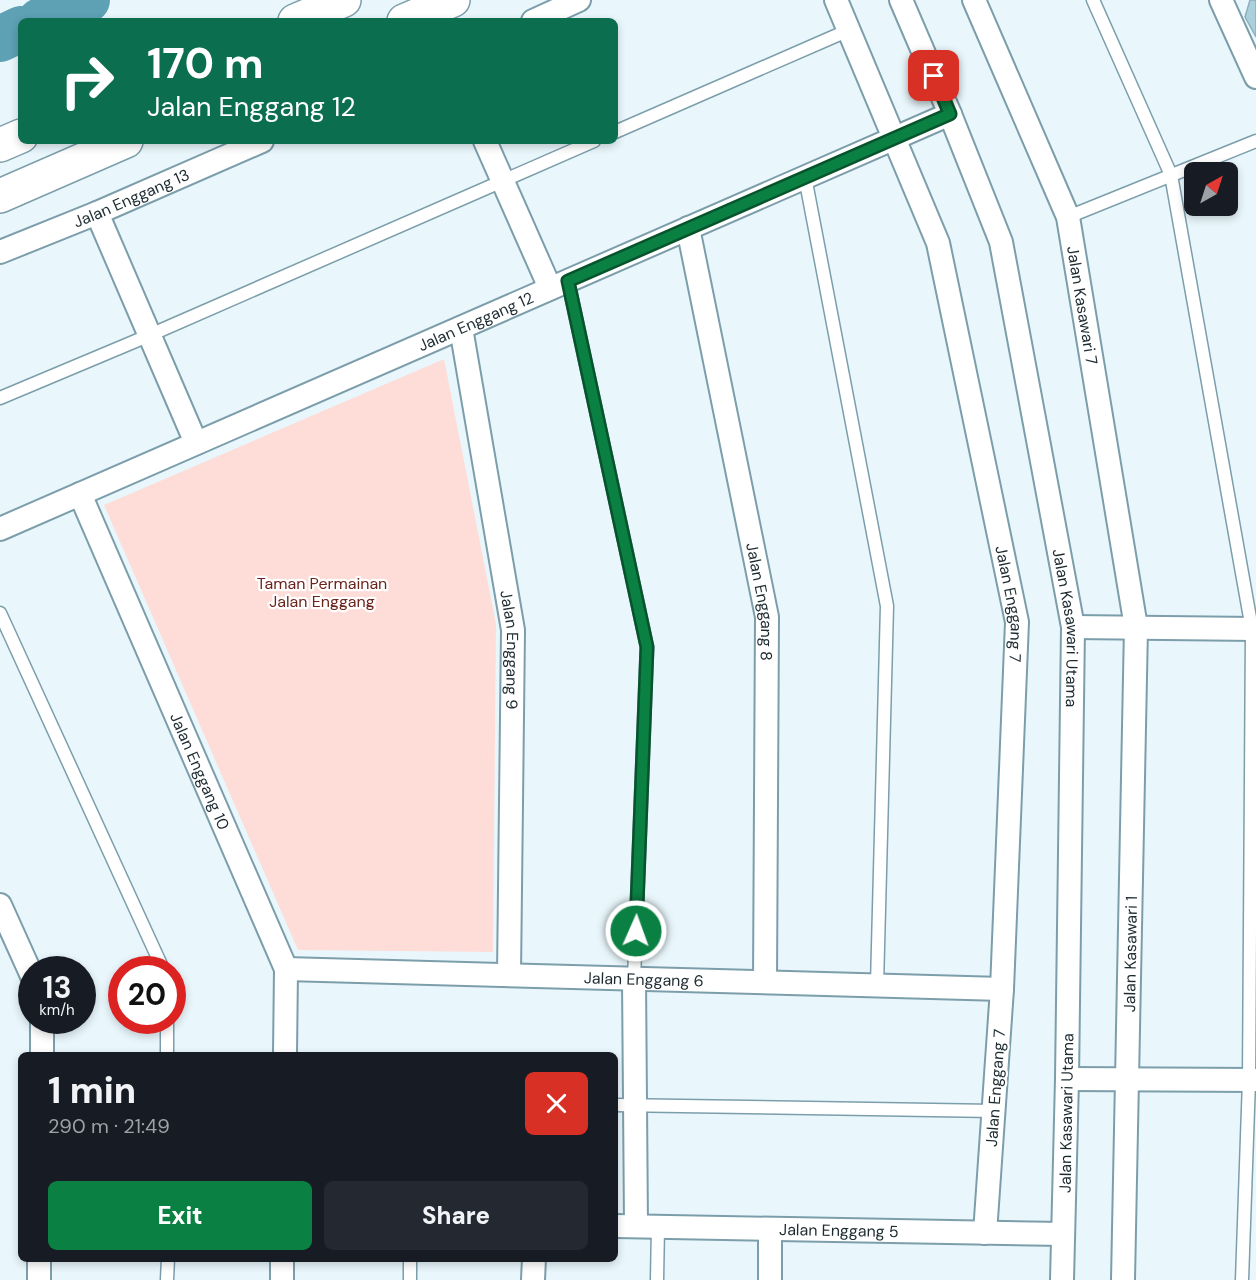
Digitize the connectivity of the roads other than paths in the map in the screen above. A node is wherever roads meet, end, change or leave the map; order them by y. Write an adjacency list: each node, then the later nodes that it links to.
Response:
1 (344, 0): 9 (street)
2 (453, 0): 10 (street)
3 (579, 0): 11 (street)
4 (836, 0): 12 (street, Jalan Enggang 7)
5 (902, 0): 14 (street, Jalan Kasawari Utama)
6 (974, 0): 29 (street, Jalan Kasawari 7)
7 (1093, 0): 24 (lane)
8 (1221, 0): 13 (street)
9 (302, 18)
10 (411, 18)
11 (540, 18)
12 (849, 30): 15 (lane); 17 (street, Jalan Enggang 7)
13 (1256, 76)
14 (950, 114): 17 (street, Jalan Enggang 12); 40 (street, Jalan Kasawari Utama)
15 (618, 131)
16 (18, 137): 23 (street)
17 (894, 138): 25 (street, Jalan Enggang 12); 51 (street, Jalan Enggang 7)
18 (1256, 141): 24 (lane)
19 (119, 144): 27 (street)
20 (255, 144): 28 (street, Jalan Enggang 13)
21 (486, 144): 26 (street)
22 (587, 144): 26 (lane)
23 (0, 145)
24 (1171, 175): 29 (lane); 42 (lane)
25 (805, 177): 30 (street, Jalan Enggang 12); 50 (lane)
26 (502, 181): 32 (street); 34 (lane)
27 (0, 196)
28 (97, 213): 31 (street, Jalan Enggang 13); 34 (street)
29 (1068, 217): 41 (street, Jalan Kasawari 7)
30 (688, 228): 32 (street, Jalan Enggang 12); 49 (street, Jalan Enggang 8)
31 (0, 252)
32 (559, 285): 33 (street, Jalan Enggang 12); 48 (lane)
33 (461, 328): 36 (street, Jalan Enggang 12); 47 (street, Jalan Enggang 9)
34 (150, 335): 35 (lane); 36 (street)
35 (0, 398)
36 (196, 443): 37 (street, Jalan Enggang 12)
37 (80, 494): 38 (street, Jalan Enggang 12); 46 (street, Jalan Enggang 10)
38 (0, 529)
39 (0, 613): 45 (lane)
40 (1073, 627): 41 (street); 57 (street, Jalan Kasawari Utama)
41 (1136, 627): 42 (street); 58 (street, Jalan Kasawari 1)
42 (1254, 629): 59 (lane)
43 (0, 906): 44 (street)
44 (23, 956)
45 (157, 956)
46 (286, 969): 47 (street, Jalan Enggang 6); 56 (street, Jalan Enggang 10)
47 (509, 975): 48 (street, Jalan Enggang 6)
48 (634, 979): 49 (street, Jalan Enggang 6); 60 (street)
49 (765, 982): 50 (street, Jalan Enggang 6)
50 (877, 985): 51 (street, Jalan Enggang 6)
51 (1002, 989): 61 (street, Jalan Enggang 7)
52 (42, 1034): 54 (street)
53 (167, 1034): 55 (lane)
54 (42, 1052)
55 (167, 1052)
56 (285, 1052)
57 (1067, 1079): 58 (street); 65 (street, Jalan Kasawari Utama)
58 (1128, 1079): 59 (street); 79 (street, Jalan Kasawari 1)
59 (1252, 1080): 80 (lane)
60 (625, 1105): 61 (lane); 62 (street)
61 (994, 1111): 64 (street, Jalan Enggang 7)
62 (636, 1226): 63 (street, Jalan Enggang 5); 76 (lane)
63 (770, 1229): 64 (street, Jalan Enggang 5); 77 (street)
64 (985, 1233): 65 (street, Jalan Enggang 5)
65 (1063, 1234): 78 (street, Jalan Kasawari Utama)
66 (39, 1262): 71 (street)
67 (168, 1262): 72 (lane)
68 (282, 1262): 73 (street)
69 (410, 1262): 74 (lane)
70 (534, 1262): 75 (street)
71 (39, 1280)
72 (167, 1280)
73 (282, 1280)
74 (410, 1280)
75 (533, 1280)
76 (657, 1280)
77 (770, 1280)
78 (1062, 1280)
79 (1123, 1280)
80 (1242, 1280)

